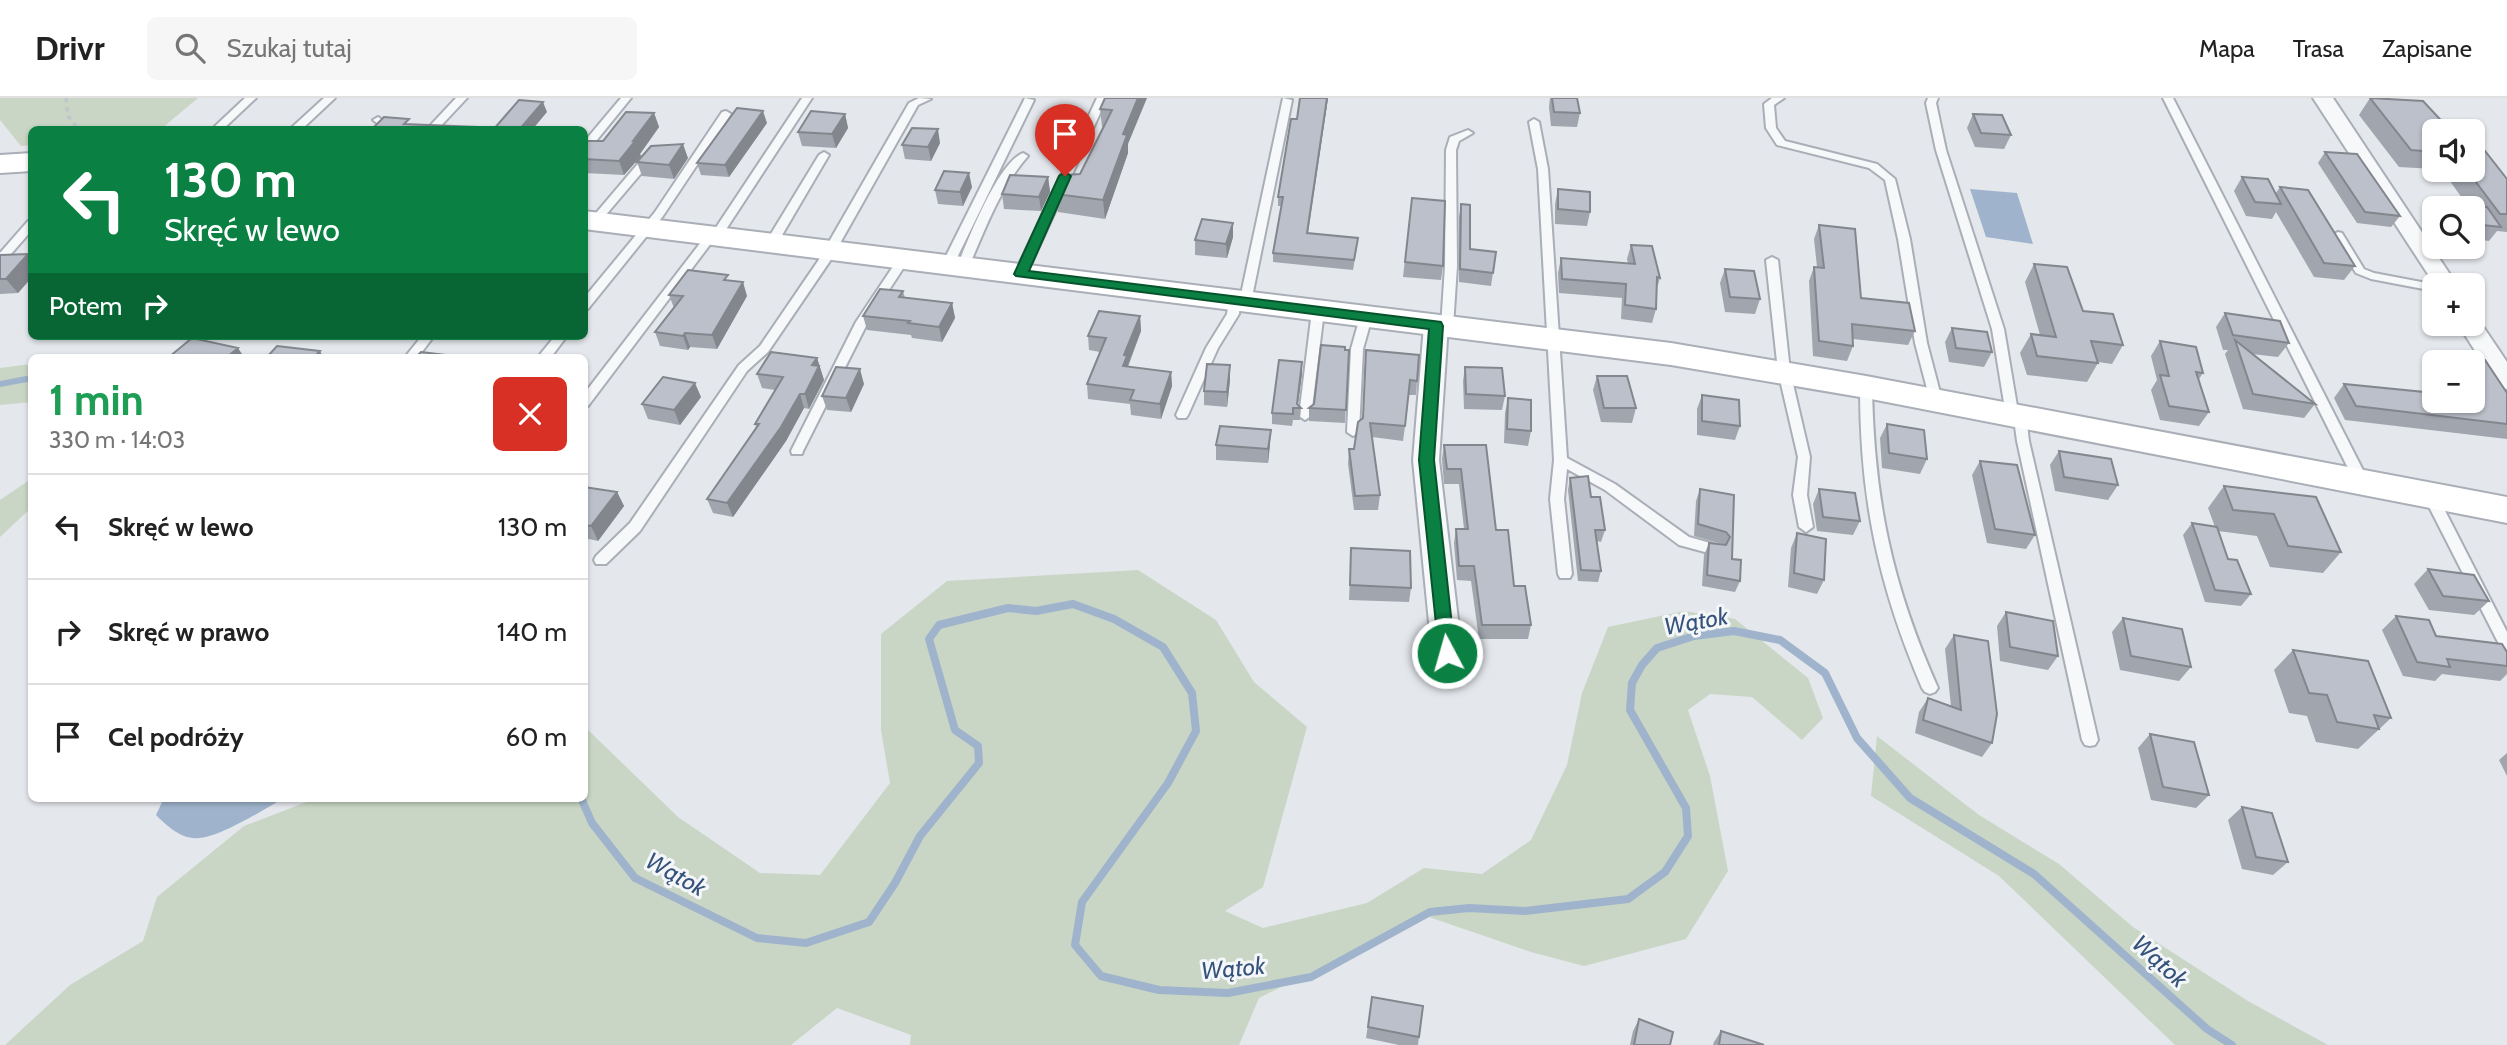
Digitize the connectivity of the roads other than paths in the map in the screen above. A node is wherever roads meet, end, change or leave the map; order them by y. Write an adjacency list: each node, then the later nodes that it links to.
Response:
1 (251, 98): 16 (lane)
2 (330, 98): 17 (lane)
3 (461, 98): 18 (lane)
4 (626, 98): 20 (lane)
5 (807, 98): 29 (lane)
6 (1102, 98): 38 (lane)
7 (1779, 98): 55 (lane)
8 (1933, 98): 58 (lane)
9 (2168, 98): 62 (lane)
10 (2323, 98): 37 (street)
11 (926, 99): 32 (lane)
12 (1029, 100): 36 (lane)
13 (1287, 100): 41 (lane)
14 (726, 114): 27 (lane)
15 (1534, 122): 48 (lane)
16 (220, 126)
17 (298, 126)
18 (434, 126)
19 (1468, 133): 44 (lane)
20 (588, 144)
21 (663, 155): 26 (lane)
22 (824, 155): 31 (lane)
23 (1023, 156): 36 (lane)
24 (28, 162): 25 (street)
25 (1, 164)
26 (590, 220): 27 (street)
27 (647, 227): 29 (street); 40 (lane)
28 (28, 228): 34 (lane)
29 (714, 235): 31 (street); 54 (lane)
30 (2338, 235): 39 (lane)
31 (772, 243): 32 (street)
32 (831, 250): 33 (street); 67 (lane)
33 (904, 258): 36 (street); 60 (lane)
34 (0, 260)
35 (1772, 260): 51 (lane)
36 (956, 265): 38 (street)
37 (2438, 273)
38 (1021, 274): 41 (street)
39 (2422, 286)
40 (588, 301)
41 (1240, 302): 42 (street); 56 (lane)
42 (1318, 311): 43 (street); 57 (lane)
43 (1366, 317): 44 (street); 59 (lane)
44 (1442, 326): 48 (street); 70 (street)
45 (2478, 336): 52 (street)
46 (425, 340): 49 (lane)
47 (558, 340): 50 (lane)
48 (1555, 340): 51 (street); 61 (lane)
49 (413, 354)
50 (546, 354)
51 (1784, 371): 53 (street); 65 (lane)
52 (2507, 381)
53 (1866, 387): 55 (street); 71 (lane)
54 (588, 397)
55 (1936, 400): 58 (street)
56 (1182, 415)
57 (1306, 416)
58 (2016, 416): 62 (street); 72 (lane)
59 (1353, 432)
60 (797, 451)
61 (1561, 460): 66 (lane); 68 (lane)
62 (2362, 482): 63 (street)
63 (2430, 495): 64 (street); 69 (lane)
64 (2507, 510)
65 (1806, 527)
66 (1716, 550)
67 (601, 560)
68 (1565, 574)
69 (2507, 646)
70 (1447, 653)
71 (1930, 688)
72 (2090, 740)

